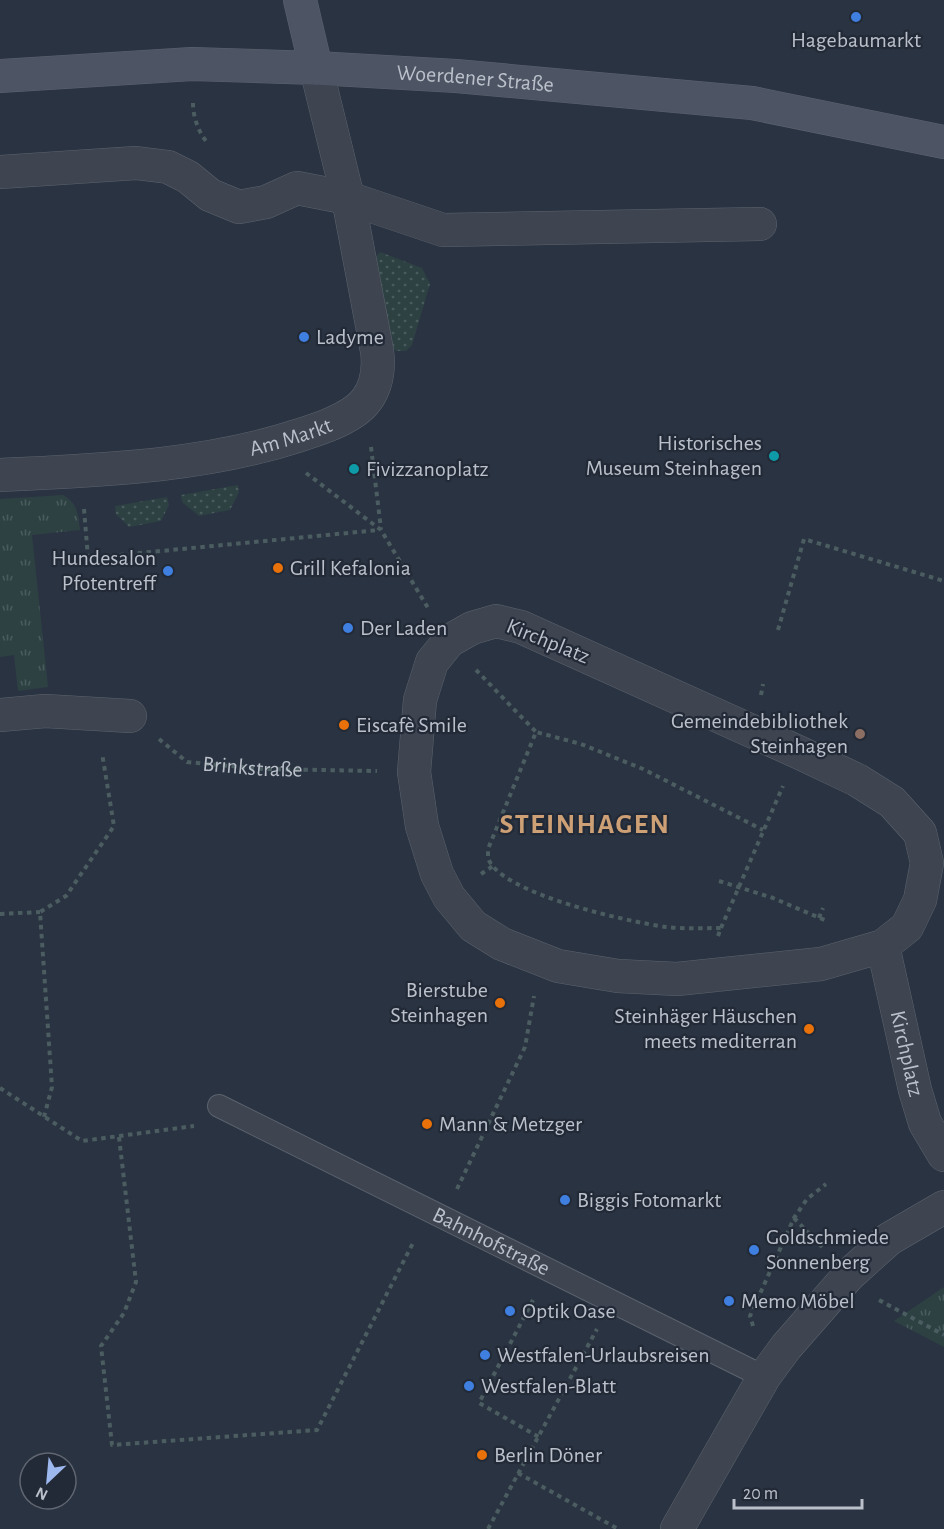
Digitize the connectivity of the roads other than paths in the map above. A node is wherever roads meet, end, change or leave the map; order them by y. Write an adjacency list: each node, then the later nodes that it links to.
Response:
1 (300, 0): 2 (main road)
2 (316, 68): 3 (main road, Woerdener Straße); 4 (main road, Woerdener Straße); 6 (street)
3 (0, 76)
4 (944, 142)
5 (0, 172): 6 (street)
6 (348, 198): 7 (street); 8 (street, Am Markt)
7 (760, 224)
8 (0, 475)
9 (0, 715): 10 (street)
10 (130, 716)
11 (883, 946): 11 (street, Kirchplatz); 13 (street, Kirchplatz)
12 (219, 1106): 15 (lane, Bahnhofstraße)
13 (944, 1155)
14 (944, 1207): 15 (street)
15 (764, 1377): 16 (street)
16 (677, 1529)

